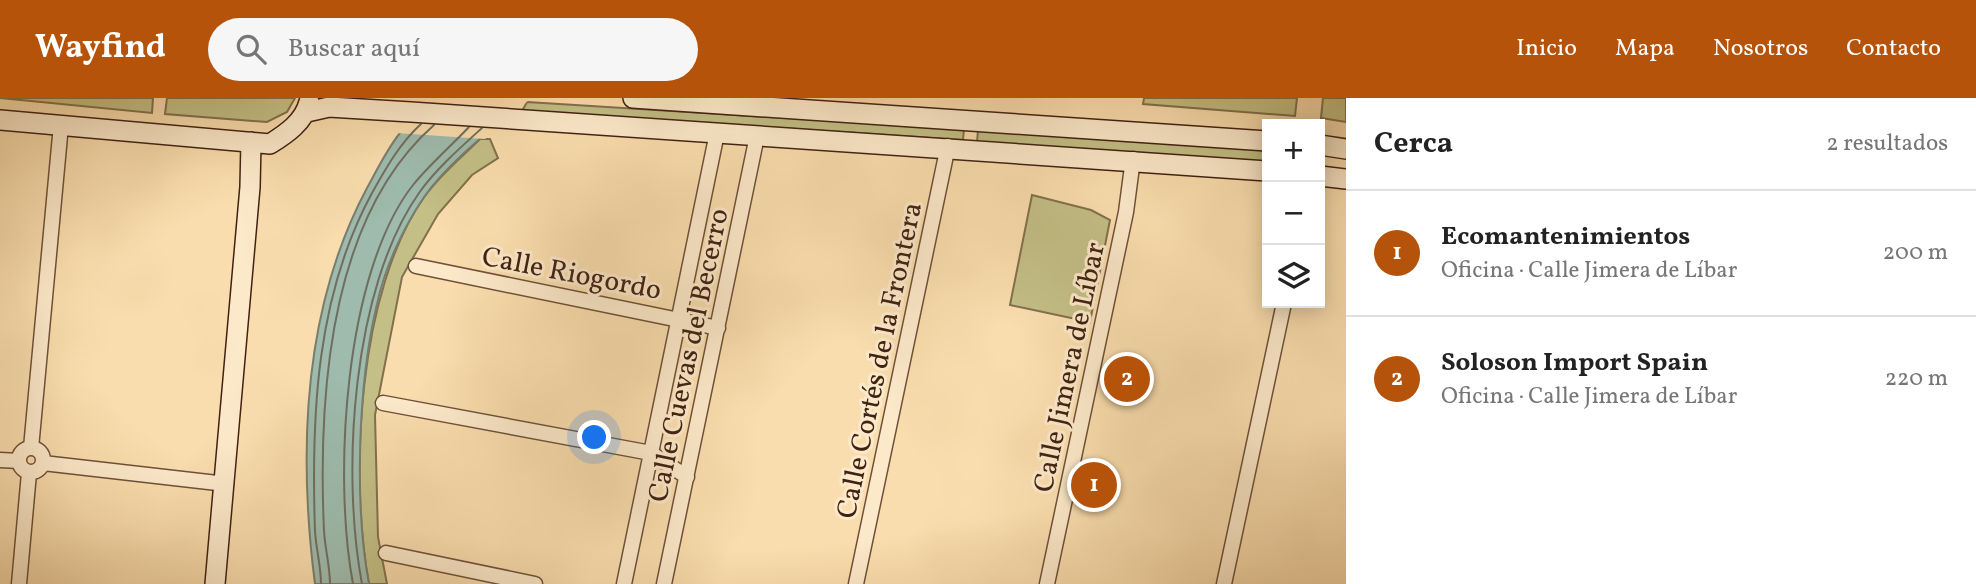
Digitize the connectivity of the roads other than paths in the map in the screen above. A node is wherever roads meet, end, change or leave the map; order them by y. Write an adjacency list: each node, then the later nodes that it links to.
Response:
1 (633, 98): 7 (main road)
2 (308, 105): 5 (main road); 8 (main road)
3 (0, 120): 4 (main road)
4 (61, 125): 8 (main road); 21 (street)
5 (717, 133): 6 (main road); 18 (street, Calle Cuevas del Becerro)
6 (757, 136): 9 (main road); 19 (street, Calle Cuevas del Becerro)
7 (1262, 141)
8 (251, 142): 28 (main road)
9 (948, 146): 12 (main road); 35 (street, Calle Cortés de la Frontera)
10 (1325, 146): 11 (main road)
11 (1346, 149)
12 (1133, 159): 13 (main road); 36 (street, Calle Jimera de Líbar)
13 (1262, 171)
14 (1325, 177): 15 (main road)
15 (1346, 179)
16 (416, 266): 18 (street, Calle Riogordo)
17 (1283, 308): 37 (street)
18 (679, 318): 19 (street, Calle Riogordo); 22 (street, Calle Cuevas del Becerro)
19 (718, 328): 27 (street, Calle Cuevas del Becerro)
20 (383, 403): 22 (street)
21 (31, 448): 24 (street); 25 (street)
22 (651, 453): 27 (street); 33 (street, Calle Cuevas del Becerro)
23 (0, 460): 24 (street)
24 (19, 461): 26 (street)
25 (43, 463): 26 (street); 28 (street)
26 (29, 472): 30 (street)
27 (687, 477): 34 (street, Calle Cuevas del Becerro)
28 (226, 484): 31 (main road)
29 (386, 553): 32 (street)
30 (19, 584)
31 (215, 584)
32 (535, 584)
33 (624, 584)
34 (664, 584)
35 (856, 584)
36 (1047, 584)
37 (1224, 584)

